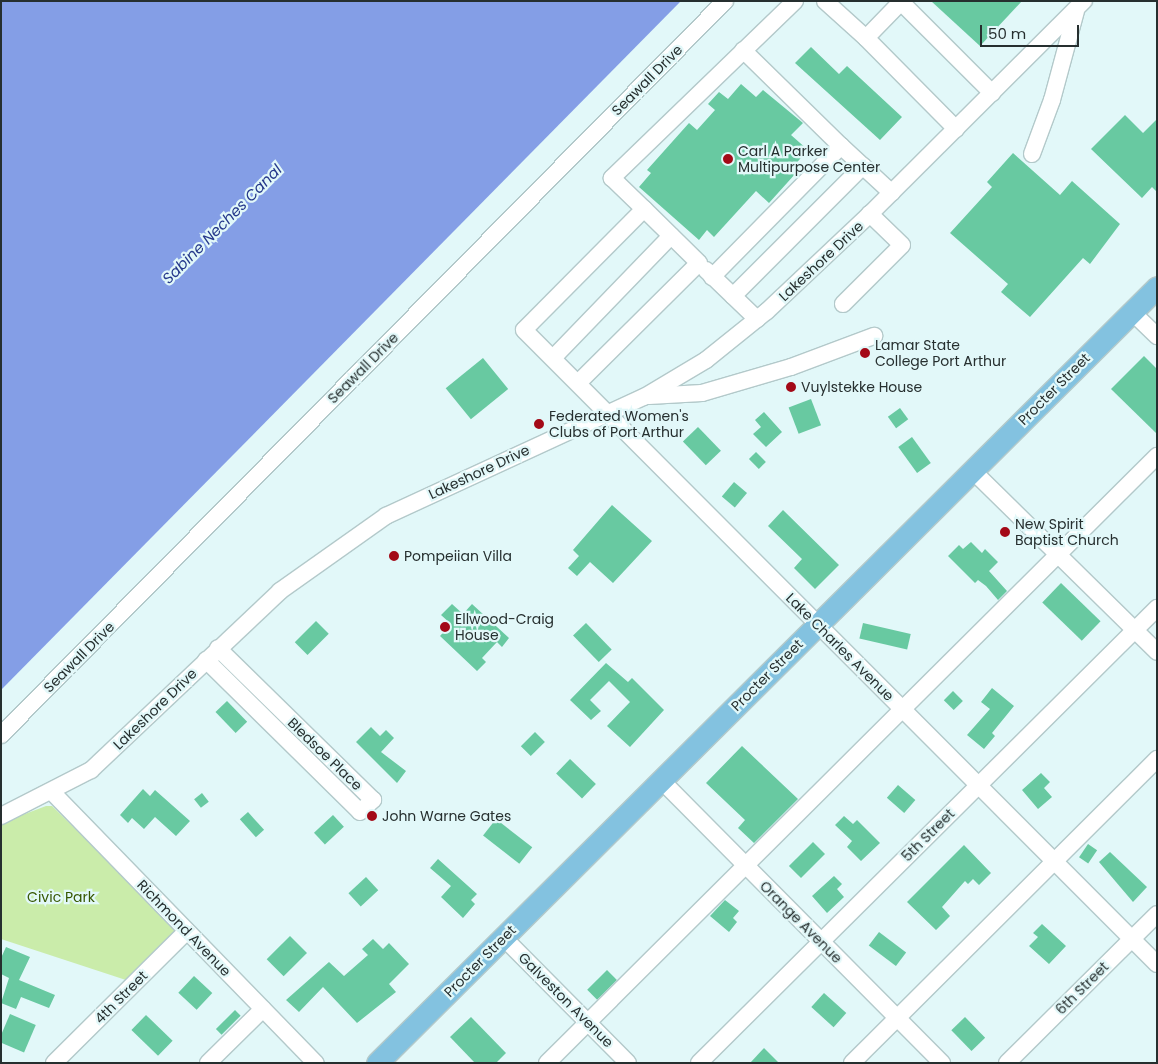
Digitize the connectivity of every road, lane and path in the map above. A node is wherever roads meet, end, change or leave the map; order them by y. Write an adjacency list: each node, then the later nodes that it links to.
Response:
1 (725, 1): 39 (street, Seawall Drive)
2 (795, 1): 6 (street)
3 (826, 1): 5 (street)
4 (1080, 5): 7 (street, Lakeshore Drive); 10 (street)
5 (866, 38): 7 (street); 8 (street)
6 (743, 50): 9 (street); 13 (street)
7 (992, 93): 8 (street, Lakeshore Drive)
8 (956, 129): 12 (street, Lakeshore Drive)
9 (841, 146): 11 (street); 17 (street)
10 (1032, 154)
11 (863, 166): 12 (street); 19 (street)
12 (892, 193): 14 (street, Lakeshore Drive)
13 (644, 209): 15 (street); 25 (street, Lake Charles Avenue)
14 (870, 214): 20 (street); 22 (street, Lakeshore Drive)
15 (671, 236): 16 (street); 25 (street)
16 (699, 263): 17 (street); 26 (street)
17 (712, 277): 19 (street)
18 (1157, 287): 21 (main road, Procter Street)
19 (733, 296): 22 (street)
20 (843, 304)
21 (1132, 312): 24 (street); 30 (main road, Procter Street)
22 (757, 319): 27 (street, Lakeshore Drive)
23 (874, 336): 27 (street)
24 (1157, 336)
25 (552, 358): 26 (street, Lake Charles Avenue)
26 (578, 383): 28 (street, Lake Charles Avenue)
27 (644, 397): 28 (street, Lakeshore Drive)
28 (609, 412): 33 (street, Lake Charles Avenue); 35 (street, Lakeshore Drive)
29 (1157, 456): 31 (street)
30 (973, 471): 31 (street); 33 (main road, Procter Street)
31 (1057, 555): 34 (street); 38 (street)
32 (1157, 608): 34 (street, 5th Street)
33 (818, 625): 38 (street, Lake Charles Avenue); 41 (main road, Procter Street)
34 (1134, 630): 36 (street); 42 (street, 5th Street)
35 (218, 648): 37 (street, Lakeshore Drive); 37 (street, Bledsoe Place)
36 (1157, 652)
37 (206, 660): 43 (street, Lakeshore Drive)
38 (902, 709): 42 (street, Lake Charles Avenue); 46 (street)
39 (1, 735)
40 (1157, 759): 45 (street)
41 (661, 780): 46 (street, Orange Avenue); 49 (main road, Procter Street)
42 (978, 785): 45 (street, Lake Charles Avenue); 51 (street, 5th Street)
43 (53, 793): 44 (street, Lakeshore Drive); 48 (street, Richmond Avenue)
44 (1, 816)
45 (1054, 861): 50 (street, Lake Charles Avenue); 54 (street)
46 (745, 866): 51 (street, Orange Avenue); 55 (street)
47 (1157, 914): 50 (street, 6th Street)
48 (187, 931): 53 (street, Richmond Avenue); 56 (street, 4th Street)
49 (504, 937): 55 (street, Galveston Avenue); 59 (main road, Procter Street)
50 (1132, 939): 52 (street, Lake Charles Avenue); 65 (street, 6th Street)
51 (820, 942): 54 (street, Orange Avenue); 62 (street, 5th Street)
52 (1157, 964)
53 (263, 1009): 57 (street); 58 (street, Richmond Avenue)
54 (897, 1018): 63 (street); 64 (street, Orange Avenue)
55 (588, 1022): 60 (street); 61 (street, Galveston Avenue)
56 (54, 1063)
57 (208, 1063)
58 (316, 1063)
59 (377, 1063)
60 (547, 1063)
61 (628, 1063)
62 (699, 1063)
63 (852, 1063)
64 (942, 1063)
65 (1007, 1063)

